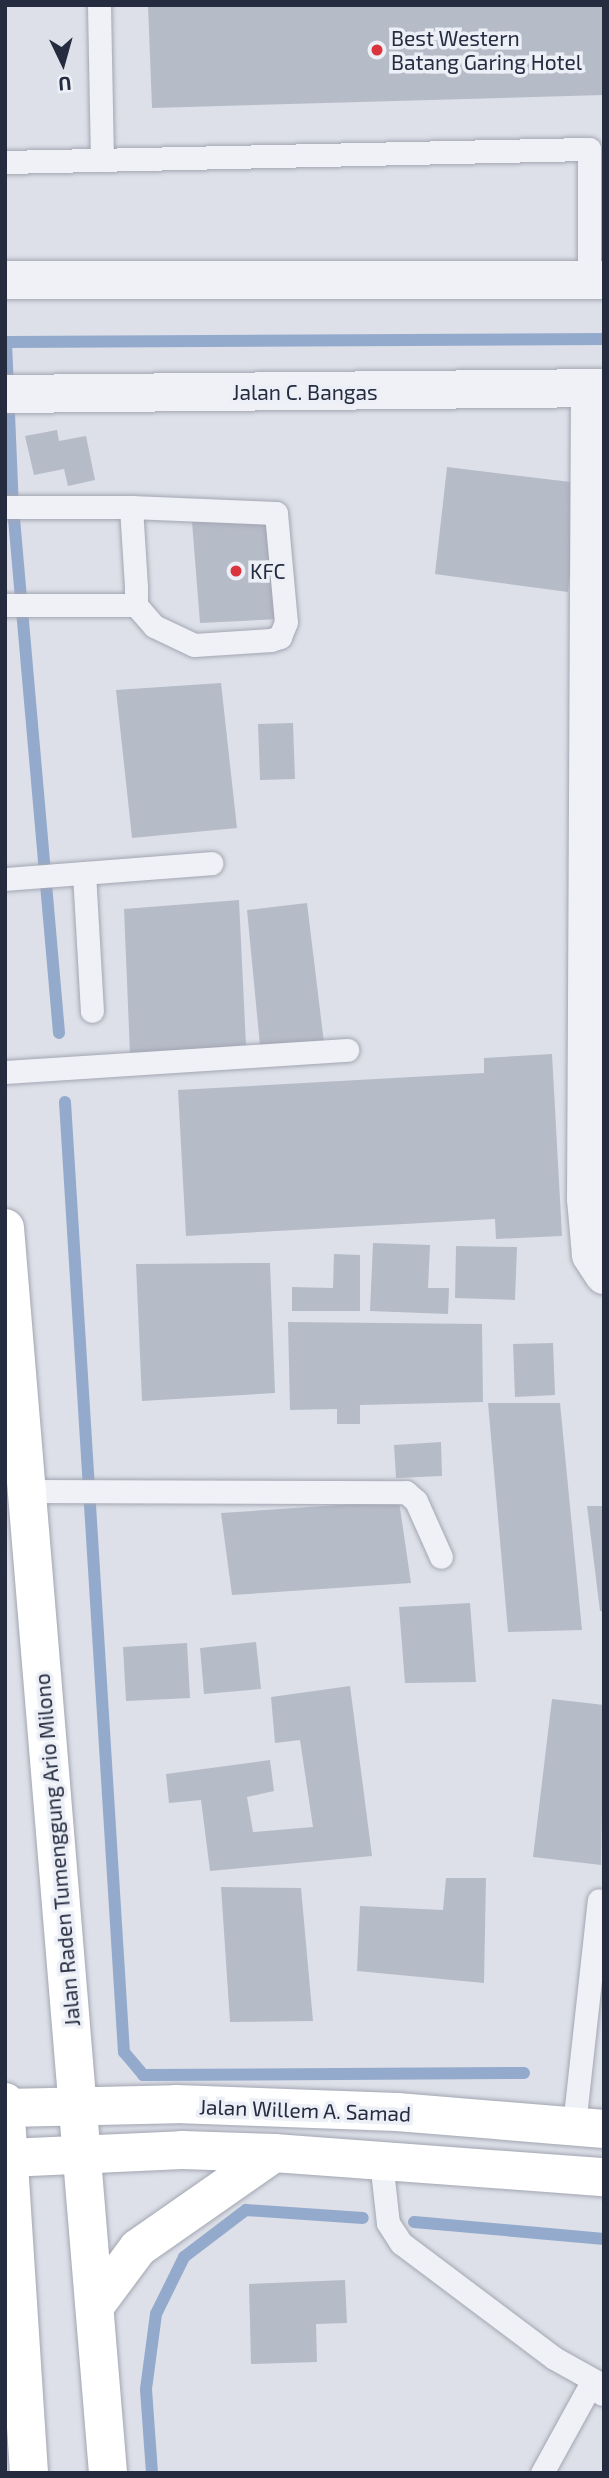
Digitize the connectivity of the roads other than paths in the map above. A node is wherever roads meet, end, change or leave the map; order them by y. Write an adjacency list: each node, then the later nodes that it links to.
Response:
1 (99, 5): 2 (lane)
2 (102, 160): 3 (lane); 5 (lane)
3 (5, 162)
4 (5, 280): 5 (street)
5 (596, 280)
6 (597, 388): 7 (street, Jalan C. Bangas); 19 (street)
7 (5, 394)
8 (5, 507): 9 (lane)
9 (131, 507): 11 (lane); 11 (lane)
10 (5, 605): 11 (lane)
11 (136, 605)
12 (211, 863): 13 (lane)
13 (75, 874): 14 (lane); 15 (lane)
14 (16, 878)
15 (92, 1011)
16 (347, 1050): 17 (lane)
17 (5, 1072)
18 (5, 1227): 20 (main road, Jalan Raden Tumenggung Ario Milono)
19 (604, 1275)
20 (7, 1278): 21 (main road, Jalan Raden Tumenggung Ario Milono)
21 (28, 1491): 22 (lane); 26 (main road, Jalan Raden Tumenggung Ario Milono)
22 (441, 1557)
23 (599, 1900): 24 (lane)
24 (596, 1974): 28 (lane)
25 (5, 2102): 27 (main road)
26 (80, 2107): 27 (main road, Jalan Willem A. Samad); 28 (main road, Jalan Willem A. Samad); 30 (main road, Jalan Raden Tumenggung Ario Milono)
27 (6, 2108): 31 (main road)
28 (589, 2127)
29 (274, 2152): 30 (main road, Jalan Willem A. Samad); 32 (main road, Jalan Willem A. Samad); 34 (main road)
30 (82, 2156): 31 (main road, Jalan Willem A. Samad); 34 (main road, Jalan Raden Tumenggung Ario Milono)
31 (8, 2158): 36 (main road)
32 (381, 2161): 33 (main road, Jalan Willem A. Samad); 35 (lane)
33 (604, 2177)
34 (95, 2306): 37 (main road, Jalan Raden Tumenggung Ario Milono)
35 (600, 2389): 38 (lane)
36 (29, 2473)
37 (108, 2473)
38 (542, 2473)

